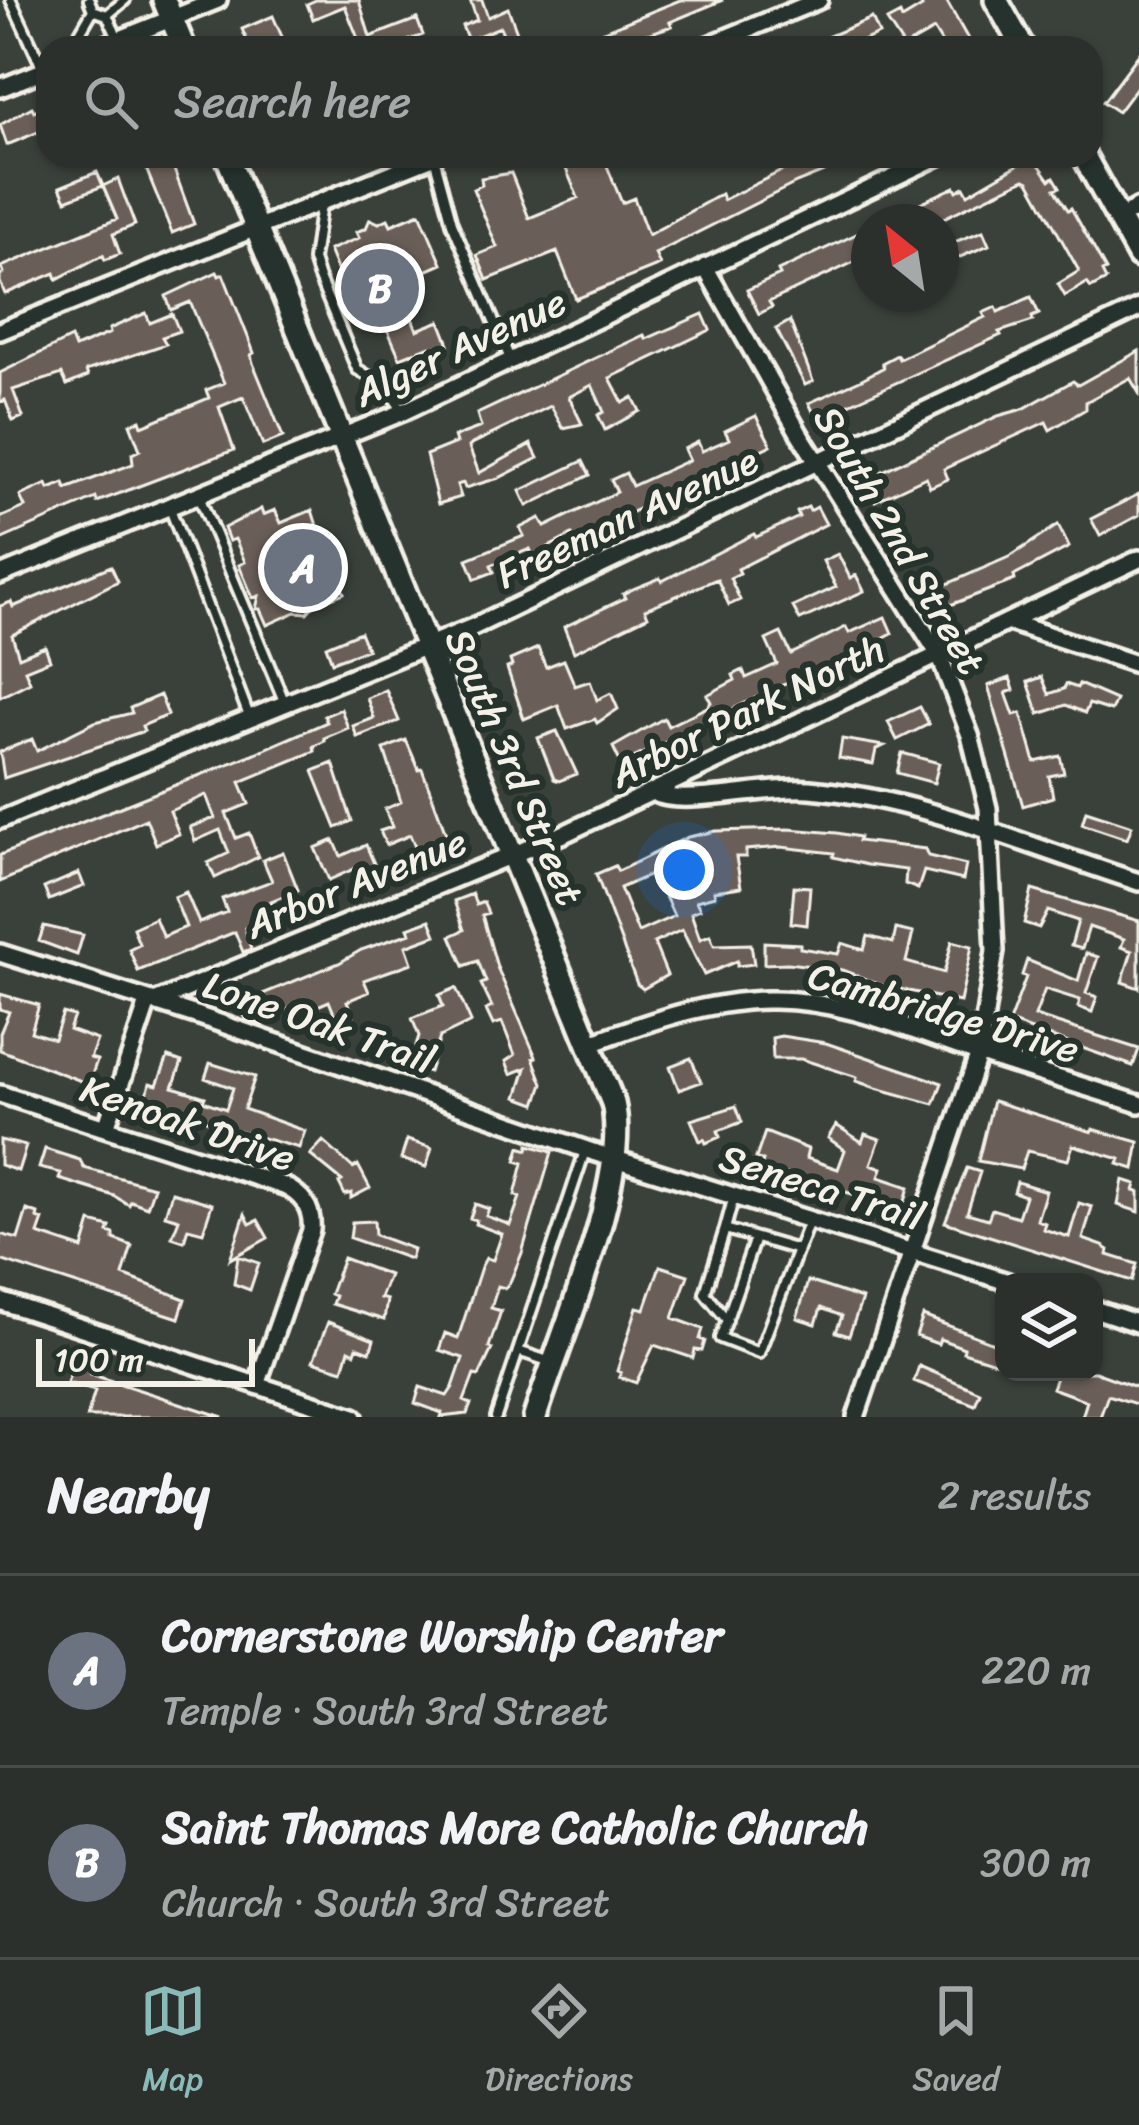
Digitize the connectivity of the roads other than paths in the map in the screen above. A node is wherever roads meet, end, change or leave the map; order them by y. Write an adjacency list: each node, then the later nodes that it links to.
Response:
1 (11, 0): 14 (lane)
2 (125, 0): 8 (lane)
3 (218, 0): 7 (street)
4 (819, 0): 12 (street)
5 (997, 0): 13 (street)
6 (91, 5): 8 (lane); 9 (lane)
7 (168, 9): 11 (street)
8 (107, 16): 10 (lane)
9 (78, 36)
10 (117, 36)
11 (125, 36)
12 (730, 36)
13 (1016, 36)
14 (36, 49)
15 (36, 72): 16 (street)
16 (2, 82)
17 (232, 168): 25 (street, South 3rd Street)
18 (406, 168): 22 (street)
19 (439, 168): 30 (lane)
20 (914, 168): 27 (street, Alger Avenue)
21 (1090, 168): 24 (street)
22 (321, 203): 25 (street); 31 (lane)
23 (1139, 207): 24 (street)
24 (1118, 219): 26 (street)
25 (256, 228): 29 (street); 32 (street, South 3rd Street)
26 (1139, 256)
27 (705, 267): 30 (street, Alger Avenue); 33 (street, South 2nd Street)
28 (1139, 308): 33 (street, Freeman Avenue)
29 (0, 332)
30 (510, 360): 31 (street, Alger Avenue)
31 (403, 412): 32 (street, Alger Avenue)
32 (341, 438): 34 (street, Alger Avenue); 39 (street, South 3rd Street)
33 (818, 463): 39 (street, Freeman Avenue); 40 (street, South 2nd Street)
34 (198, 494): 35 (street, Alger Avenue); 42 (lane)
35 (169, 506): 37 (street, Alger Avenue); 43 (lane)
36 (1139, 559): 38 (street, Arbor Park North)
37 (0, 575)
38 (1009, 622): 40 (street, Arbor Park North); 41 (street)
39 (425, 646): 42 (street, Freeman Avenue); 47 (street, South 3rd Street)
40 (939, 656): 44 (street, Arbor Park North); 46 (street, South 2nd Street)
41 (1139, 664)
42 (285, 703): 43 (street, Freeman Avenue)
43 (249, 717): 45 (street, Freeman Avenue)
44 (655, 793): 46 (street); 47 (street, Arbor Park North)
45 (0, 820)
46 (990, 833): 48 (street); 52 (street, South 2nd Street)
47 (512, 856): 50 (street, Arbor Avenue); 51 (street, South 3rd Street)
48 (1139, 882)
49 (0, 952): 50 (street, Lone Oak Trail)
50 (154, 1002): 55 (street); 56 (street, Lone Oak Trail)
51 (590, 1043): 52 (street, Cambridge Drive); 57 (street, South 3rd Street)
52 (979, 1053): 54 (street, Cambridge Drive); 63 (street, South 2nd Street)
53 (0, 1094): 55 (street, Kenoak Drive)
54 (1139, 1104)
55 (106, 1128): 71 (street, Kenoak Drive)
56 (586, 1148): 57 (street, Lone Oak Trail); 69 (lane)
57 (616, 1158): 58 (street, Seneca Trail); 70 (street, South 3rd Street)
58 (735, 1194): 59 (street, Seneca Trail); 60 (lane)
59 (810, 1218): 62 (lane); 63 (street, Seneca Trail)
60 (725, 1229): 61 (lane); 67 (lane)
61 (755, 1238): 62 (lane); 67 (lane)
62 (798, 1250): 67 (lane)
63 (913, 1252): 64 (street, Seneca Trail); 75 (street, South 2nd Street)
64 (995, 1278)
65 (0, 1301): 71 (street)
66 (1103, 1313): 68 (street)
67 (727, 1320)
68 (1139, 1324)
69 (518, 1351): 70 (lane); 73 (lane)
70 (553, 1362): 74 (street, South 3rd Street)
71 (257, 1385): 72 (street)
72 (354, 1417)
73 (496, 1417)
74 (535, 1417)
75 (856, 1417)

